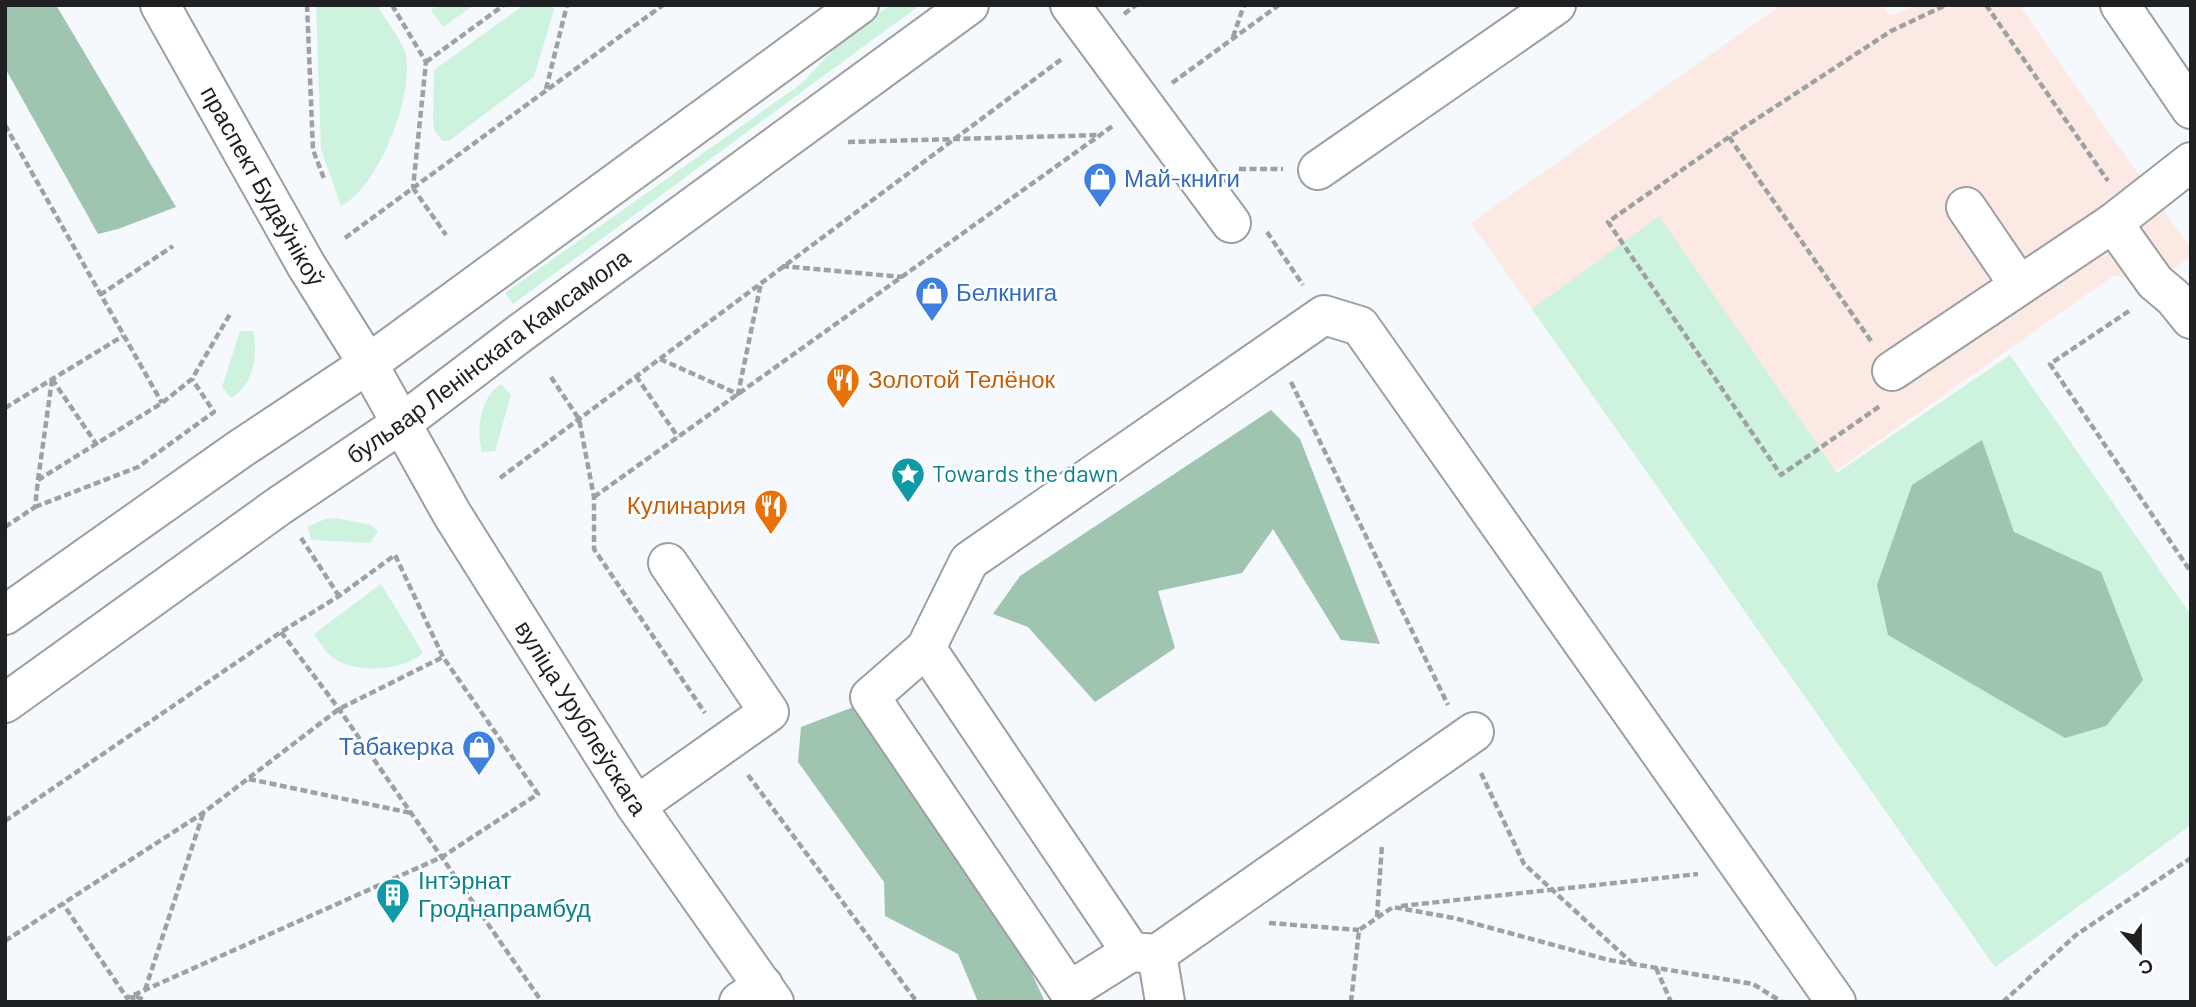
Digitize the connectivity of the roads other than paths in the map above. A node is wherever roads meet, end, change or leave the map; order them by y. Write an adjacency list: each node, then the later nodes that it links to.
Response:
1 (160, 5): 15 (main road, праспект Будаўнікоў)
2 (859, 5): 15 (main road)
3 (969, 5): 17 (main road, бульвар Ленінскага Камсамола)
4 (1070, 5): 12 (main road)
5 (1556, 5): 9 (main road)
6 (2120, 5): 7 (main road)
7 (2191, 109)
8 (2191, 162): 11 (main road)
9 (1318, 170)
10 (1966, 207): 13 (main road)
11 (2121, 217): 13 (main road); 14 (main road)
12 (1231, 223)
13 (2019, 285): 16 (main road)
14 (2191, 319)
15 (368, 364): 17 (main road, праспект Будаўнікоў); 19 (main road)
16 (1892, 371)
17 (402, 423): 21 (main road, бульвар Ленінскага Камсамола); 23 (main road, вуліца Урублеўскага)
18 (668, 563): 23 (main road)
19 (5, 615)
20 (926, 648): 24 (main road); 24 (main road); 27 (main road)
21 (5, 702)
22 (1469, 735): 24 (main road)
23 (636, 806): 25 (main road, вуліца Урублеўскага)
24 (1144, 953): 26 (main road)
25 (759, 996)
26 (1165, 1002)
27 (1836, 1002)

